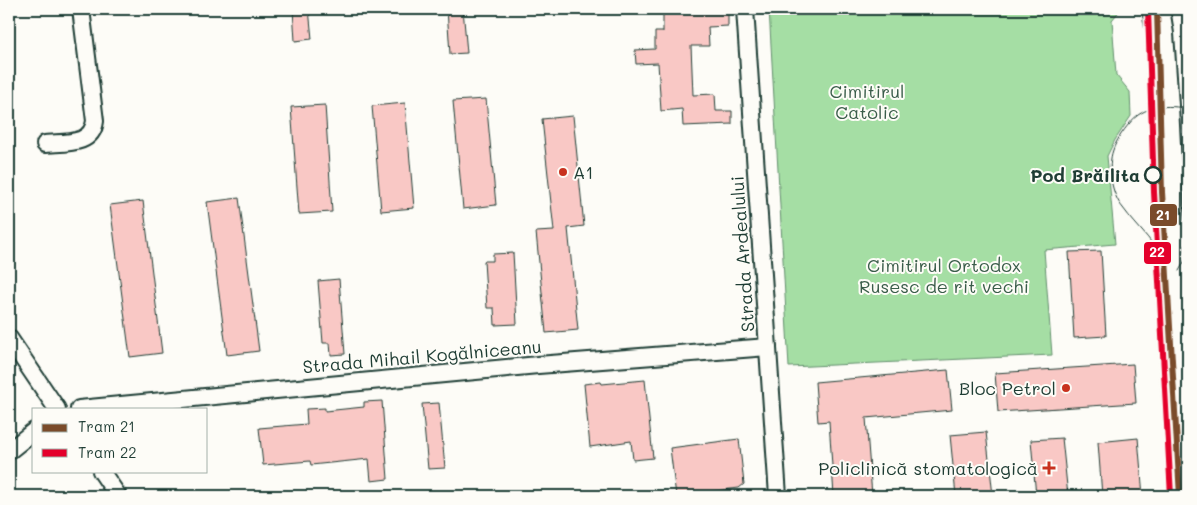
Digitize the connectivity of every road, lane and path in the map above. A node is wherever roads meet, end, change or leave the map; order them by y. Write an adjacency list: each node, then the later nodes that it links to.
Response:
1 (81, 9): 4 (street)
2 (745, 9): 6 (street, Strada Ardealului)
3 (1156, 9): 14 (main road)
4 (45, 144)
5 (9, 338): 7 (street)
6 (768, 346): 8 (street, Strada Mihail Kogălniceanu); 13 (street, Strada Ardealului)
7 (56, 408)
8 (89, 408)
9 (32, 433): 10 (street)
10 (9, 452)
11 (102, 472): 12 (street)
12 (118, 496)
13 (778, 496)
14 (1185, 496)

